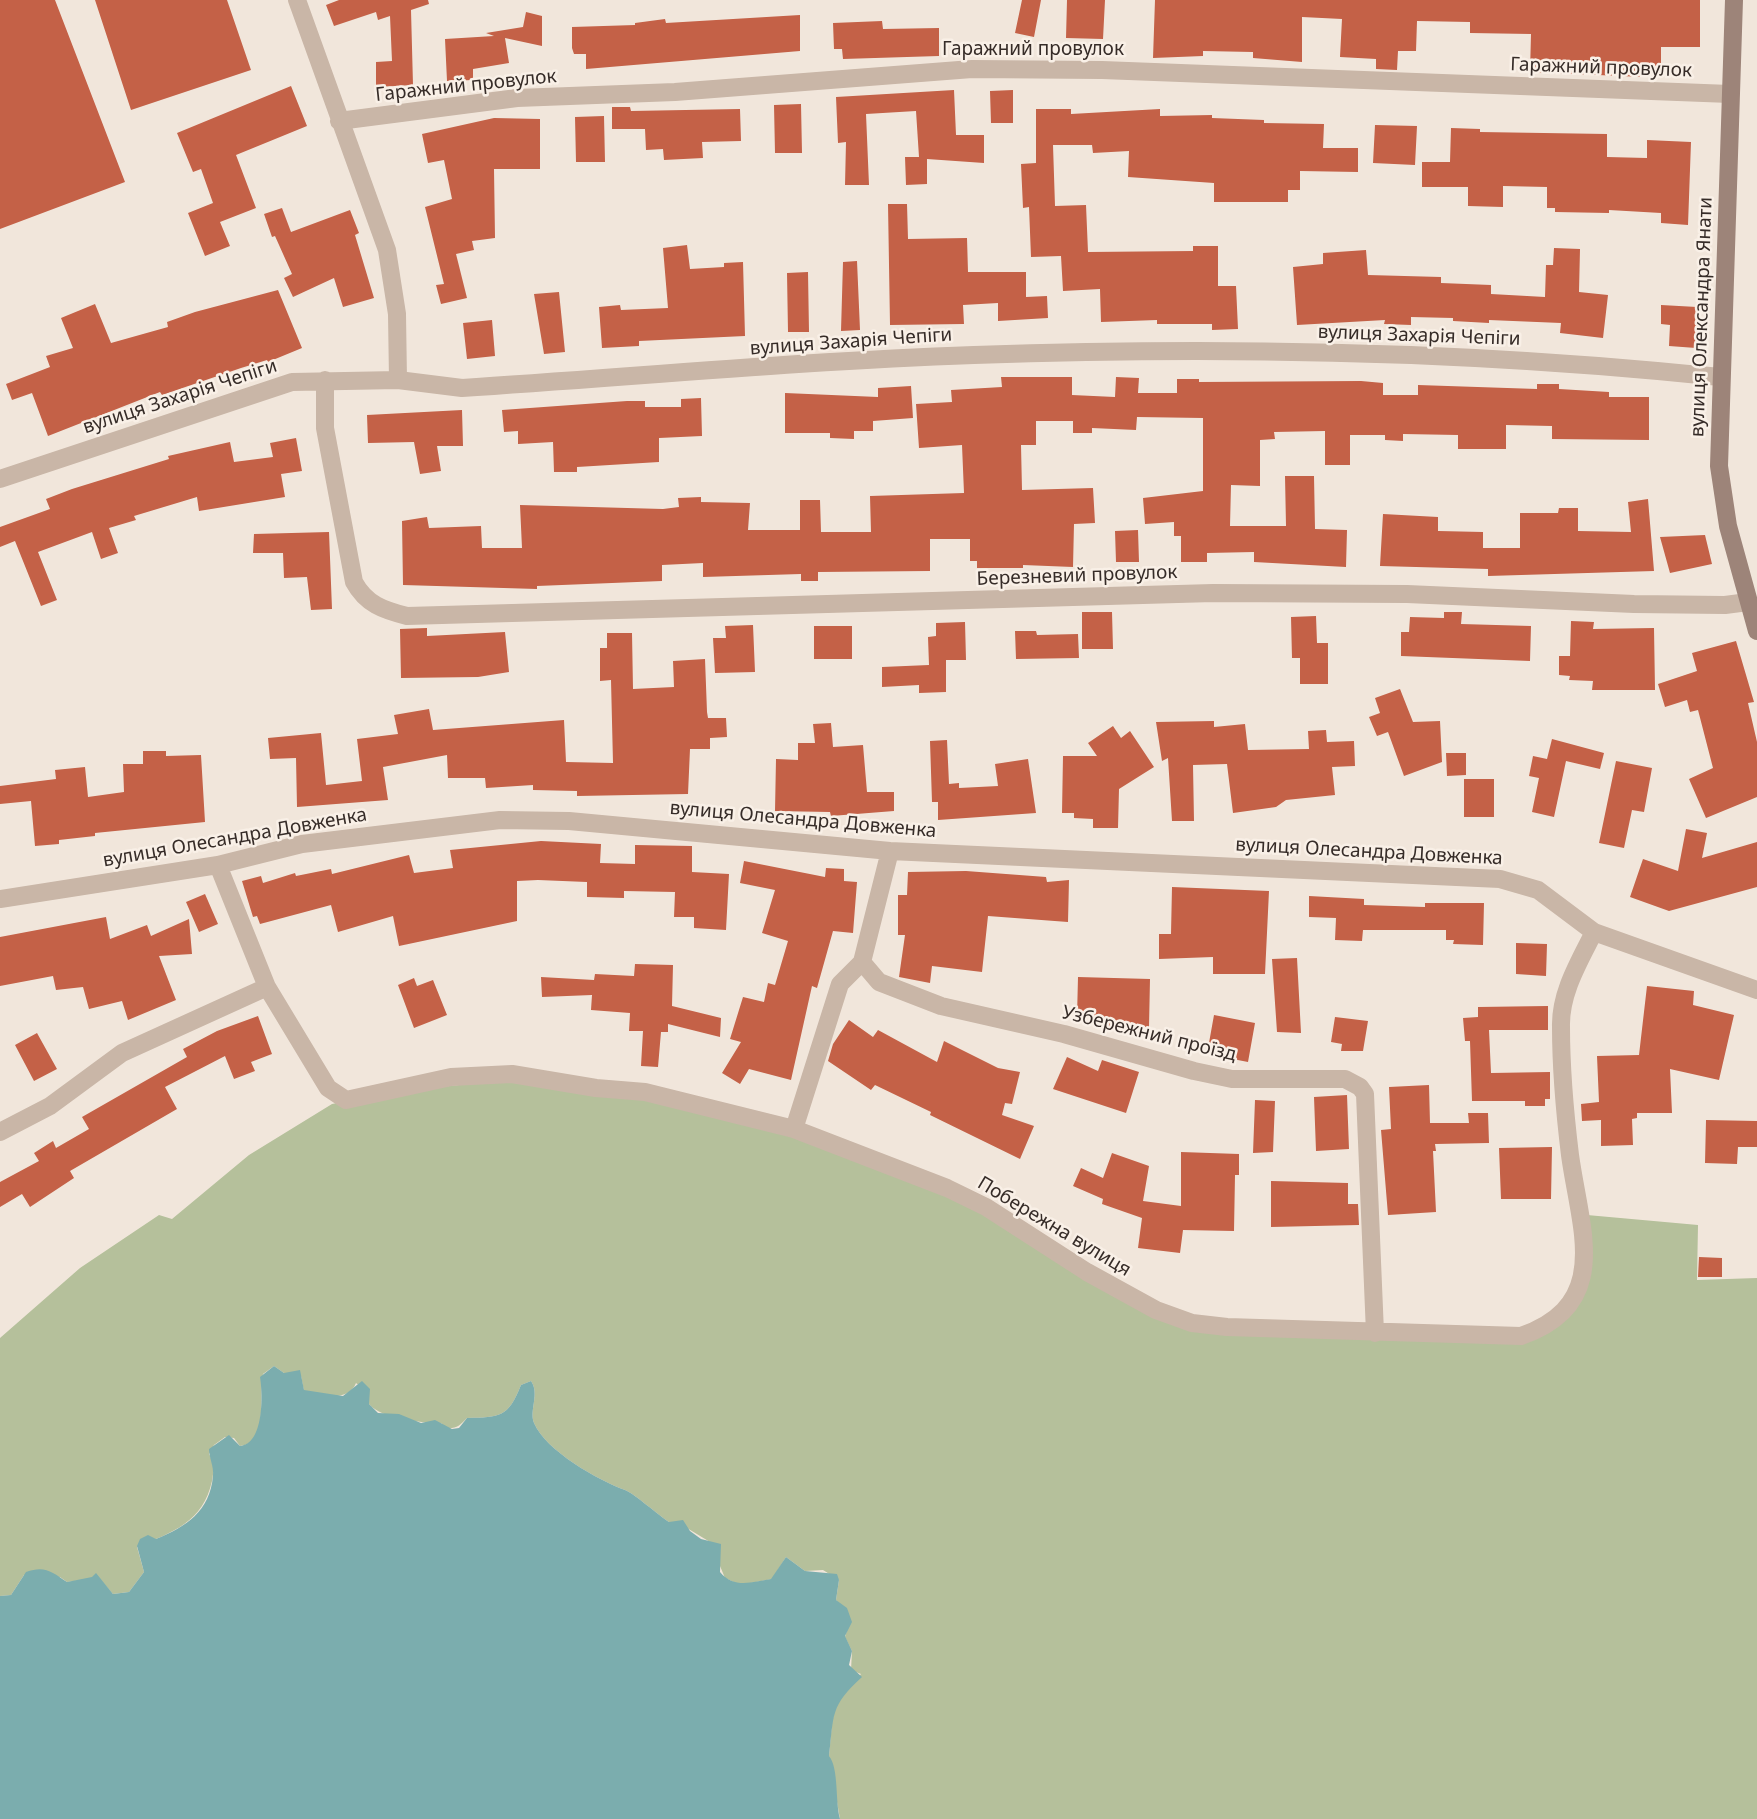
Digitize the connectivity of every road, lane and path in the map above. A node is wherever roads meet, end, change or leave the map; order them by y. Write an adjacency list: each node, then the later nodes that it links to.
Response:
1 (297, 0): 4 (street)
2 (1734, 0): 3 (street, вулиця Олександра Янати)
3 (1730, 94): 4 (street, Гаражний провулок); 5 (street, вулиця Олександра Янати)
4 (339, 121): 7 (street)
5 (1720, 377): 7 (street, вулиця Захарія Чепіги); 9 (street, вулиця Олександра Янати)
6 (325, 380): 7 (street, вулиця Захарія Чепіги); 8 (street, вулиця Захарія Чепіги); 9 (street, Березневий провулок)
7 (398, 380)
8 (0, 480)
9 (1748, 601): 10 (street, вулиця Олександра Янати)
10 (1757, 631)
11 (890, 851): 12 (street, вулиця Олесандра Довженка); 14 (street, вулиця Олесандра Довженка); 15 (street)
12 (218, 865): 13 (street, вулиця Олесандра Довженка); 16 (street)
13 (0, 900)
14 (1594, 932): 17 (street, вулиця Олесандра Довженка); 20 (street, Побережна вулиця)
15 (862, 962): 18 (street); 20 (street, Узбережний проїзд)
16 (267, 987): 18 (street, Побережна вулиця); 19 (street)
17 (1757, 990)
18 (794, 1129): 20 (street, Побережна вулиця)
19 (0, 1132)
20 (1375, 1334)

